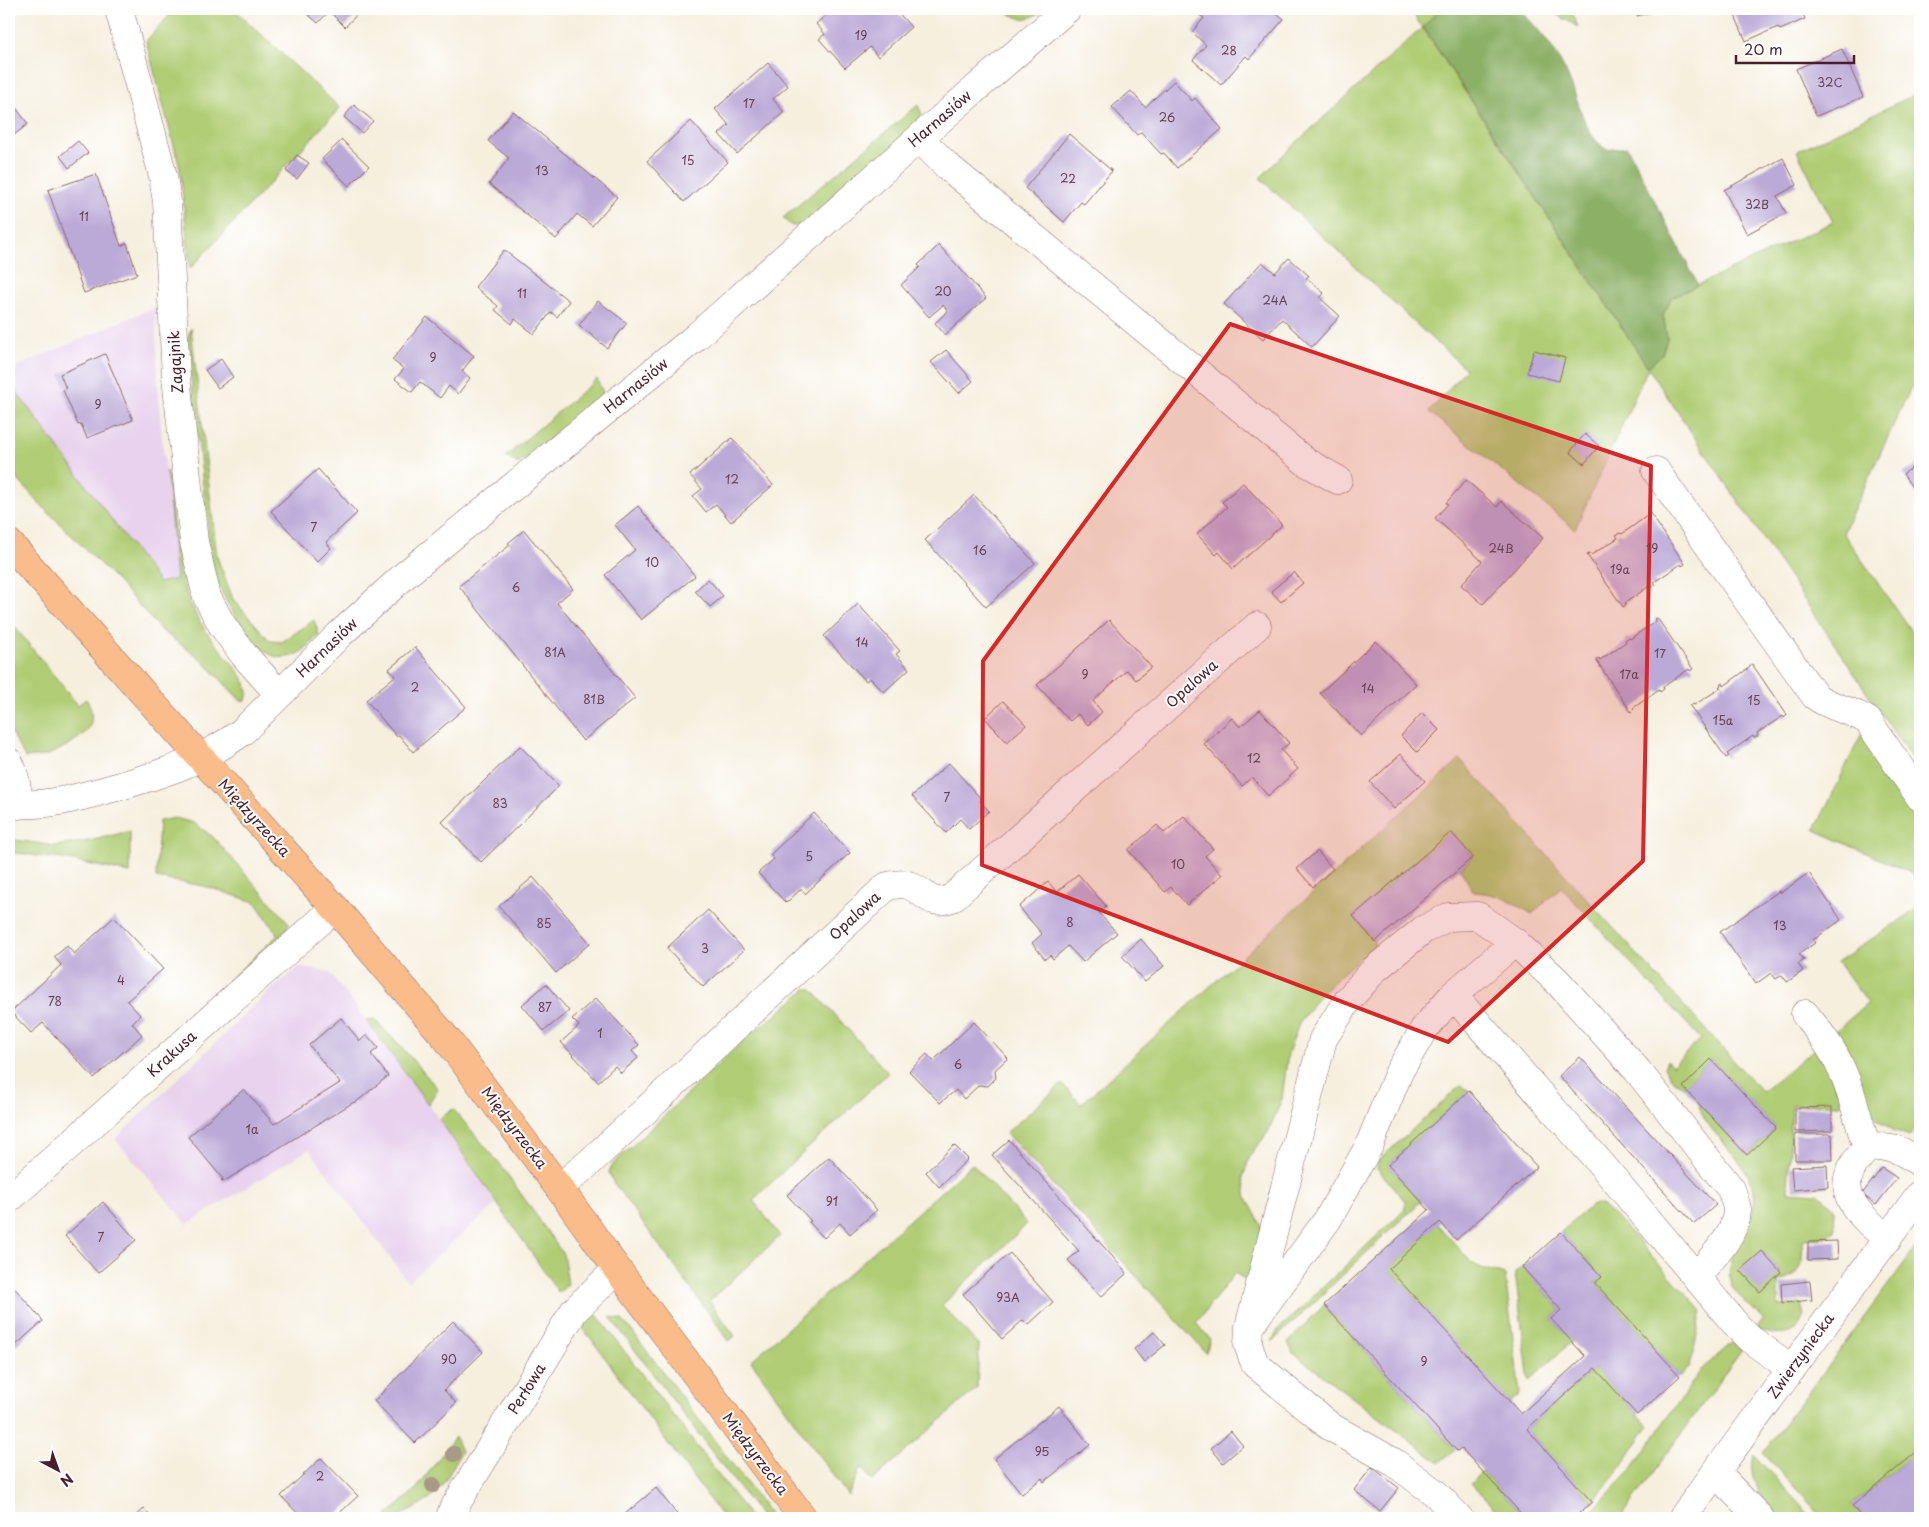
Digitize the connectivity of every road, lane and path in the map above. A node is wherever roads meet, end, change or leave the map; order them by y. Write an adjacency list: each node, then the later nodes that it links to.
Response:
1 (119, 9): 8 (street, Zagajnik)
2 (1068, 9): 3 (street, Harnasiów)
3 (918, 138): 5 (street); 8 (street, Harnasiów)
4 (1656, 471): 11 (street)
5 (1338, 480)
6 (9, 543): 9 (main road, Międzyrzecka)
7 (1257, 626): 19 (street, Opalowa)
8 (279, 694): 9 (street, Harnasiów)
9 (200, 758): 12 (street); 13 (main road, Międzyrzecka)
10 (9, 762): 12 (street)
11 (1920, 797)
12 (14, 805)
13 (335, 908): 19 (main road, Międzyrzecka); 21 (street, Krakusa)
14 (1515, 942): 15 (street); 24 (street); 25 (street)
15 (1454, 995): 24 (street); 25 (street)
16 (1805, 1014): 17 (street)
17 (1867, 1149): 18 (street); 22 (street)
18 (1920, 1163)
19 (559, 1188): 23 (main road, Międzyrzecka)
20 (1920, 1194): 22 (street, Zwierzyniecka)
21 (9, 1199)
22 (1888, 1239): 26 (street, Zwierzyniecka)
23 (617, 1269): 28 (street, Perłowa); 29 (main road, Międzyrzecka)
24 (1696, 1276): 26 (street)
25 (1249, 1327): 30 (street)
26 (1792, 1369): 27 (street, Zwierzyniecka)
27 (1716, 1473): 31 (street, Zwierzyniecka); 32 (street)
28 (443, 1516)
29 (803, 1518)
30 (1459, 1518)
31 (1682, 1518)
32 (1760, 1518)

